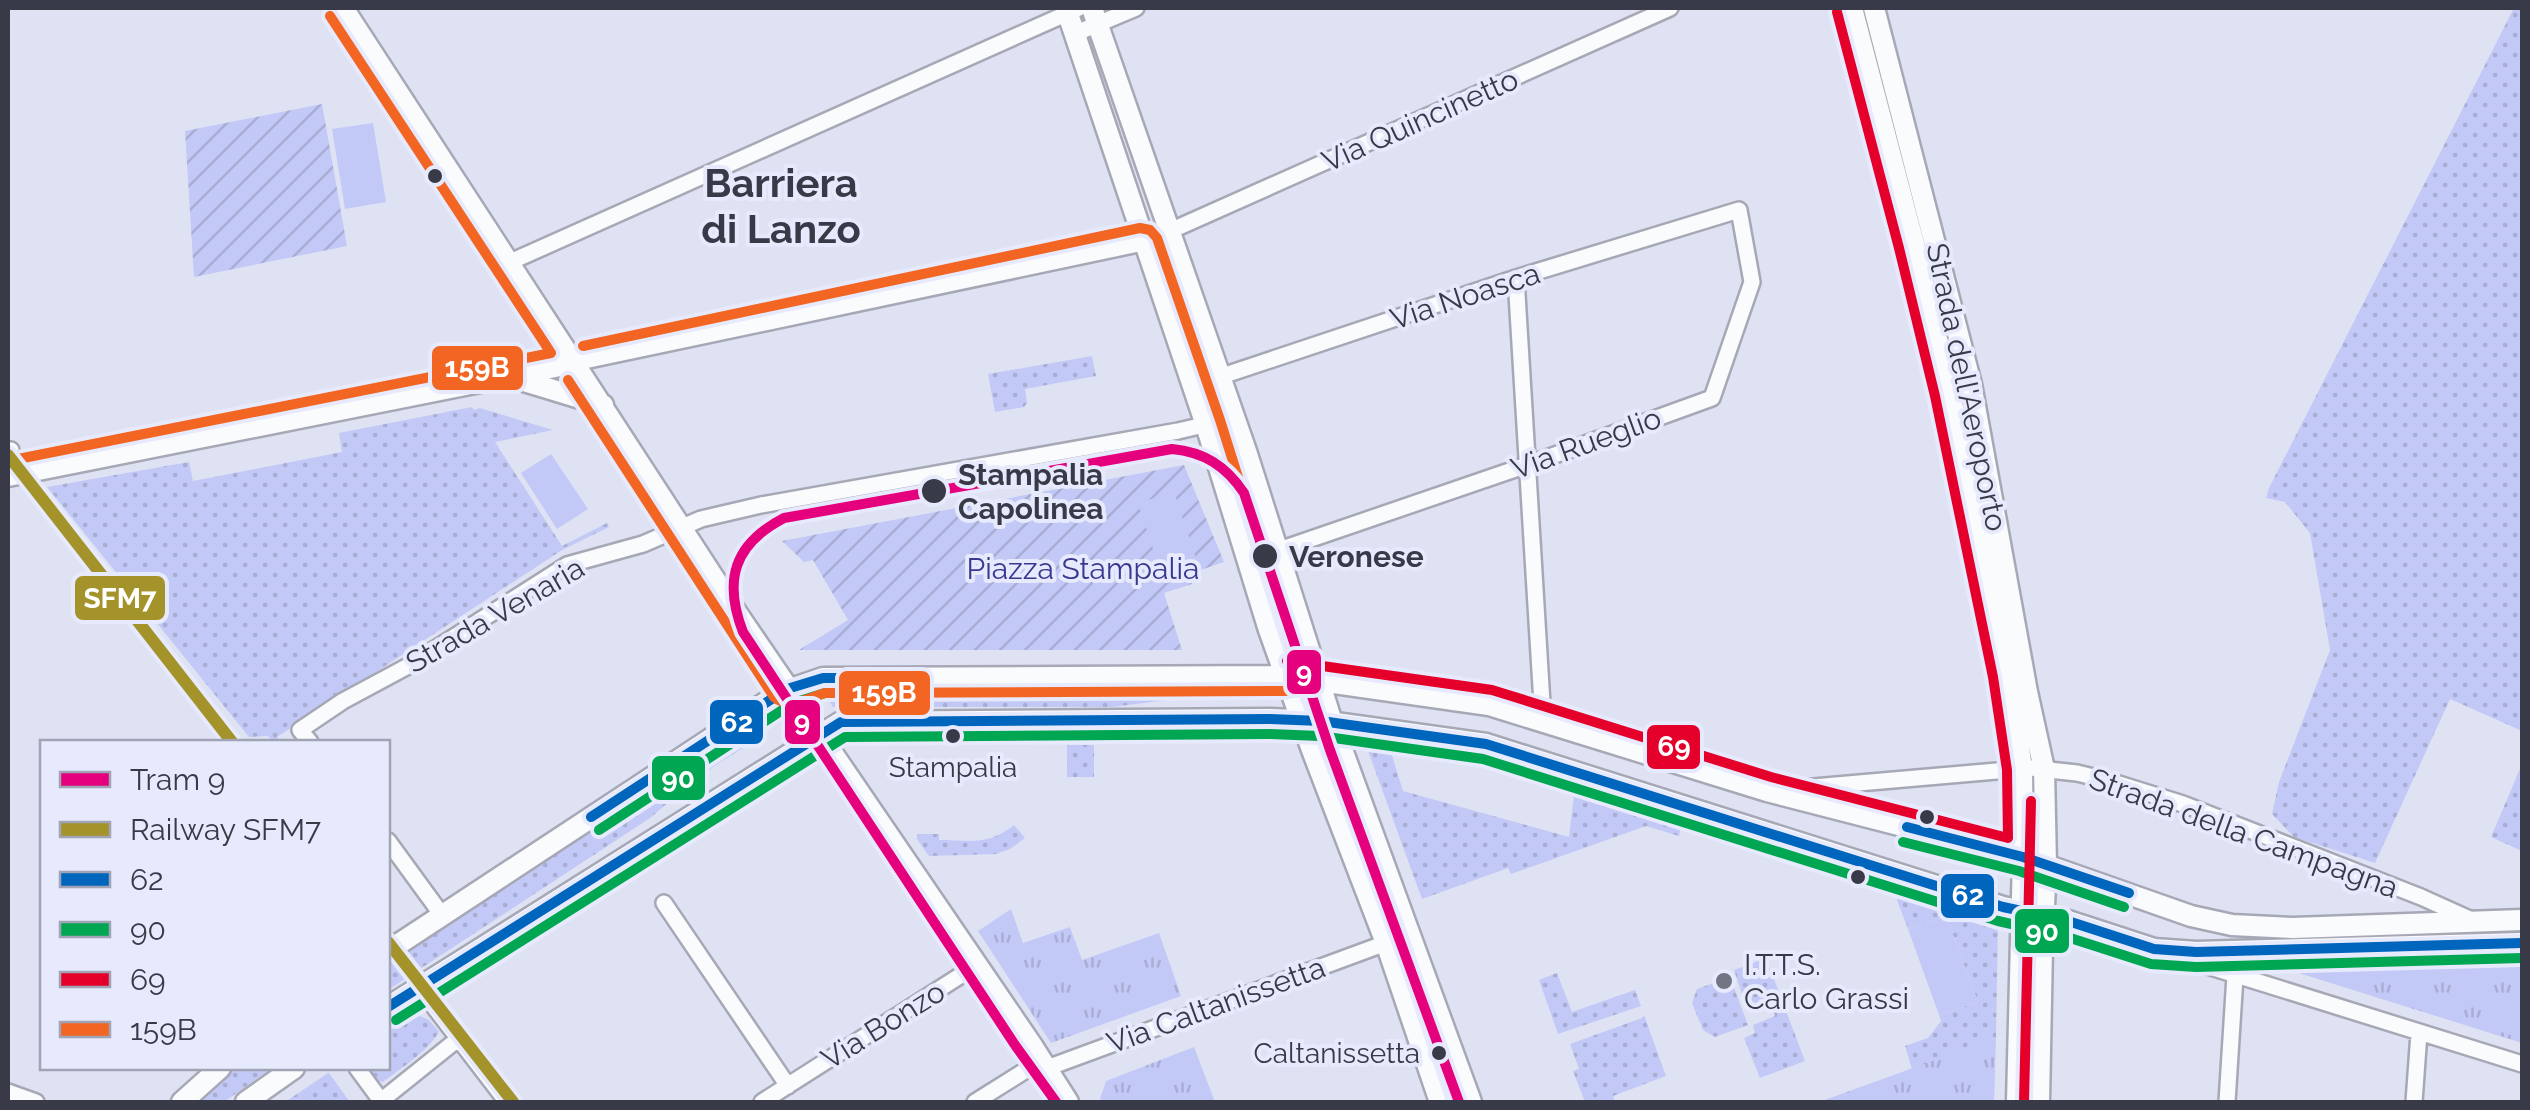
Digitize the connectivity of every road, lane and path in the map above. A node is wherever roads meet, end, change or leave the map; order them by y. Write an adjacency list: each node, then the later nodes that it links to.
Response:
1 (344, 8): 12 (main road)
2 (1136, 8): 7 (street)
3 (1670, 8): 10 (street, Via Quincinetto)
4 (1852, 8): 33 (main road, Strada dell'Aeroporto)
5 (1874, 8): 33 (main road, Strada dell'Aeroporto)
6 (1071, 9): 8 (main road); 12 (street)
7 (1095, 16): 8 (street); 10 (main road)
8 (1074, 34): 11 (main road)
9 (1739, 210): 13 (street, Via Noasca); 21 (street, Via Rueglio)
10 (1170, 232): 11 (street, Via Quincinetto); 15 (main road)
11 (1143, 243): 14 (street, Via Quincinetto); 17 (main road)
12 (510, 262): 14 (main road)
13 (1516, 278): 15 (street, Via Noasca); 21 (street)
14 (576, 363): 16 (main road); 18 (main road)
15 (1219, 376): 17 (street, Via Noasca); 19 (main road)
16 (509, 377): 18 (main road); 22 (main road)
17 (1192, 386): 20 (main road)
18 (603, 404): 23 (main road)
19 (1234, 418): 20 (street); 24 (main road)
20 (1206, 425): 23 (street); 25 (main road)
21 (1528, 466): 24 (street, Via Rueglio); 29 (street)
22 (8, 476)
23 (680, 526): 27 (main road); 32 (street, Strada Venaria)
24 (1276, 551): 26 (main road)
25 (1285, 676): 26 (main road); 27 (main road); 28 (main road)
26 (1320, 683): 29 (main road); 30 (main road)
27 (787, 689): 31 (main road); 40 (main road)
28 (1301, 719): 30 (main road); 31 (main road); 45 (main road)
29 (1543, 720): 34 (main road)
30 (1332, 722): 39 (main road); 70 (main road)
31 (820, 734): 48 (main road); 50 (main road)
32 (305, 736)
33 (2033, 769): 34 (street, Strada della Campagna); 36 (main road); 37 (main road); 43 (street, Strada della Campagna)
34 (1767, 791): 36 (main road)
35 (390, 844): 40 (street)
36 (2023, 857): 37 (main road); 39 (main road)
37 (2046, 865): 41 (main road); 43 (main road)
38 (664, 903): 59 (street, Via Bonzo)
39 (2021, 912): 41 (main road); 71 (main road)
40 (442, 915): 47 (main road)
41 (2044, 916): 46 (main road); 72 (main road)
42 (2522, 920): 43 (main road)
43 (2476, 922)
44 (2522, 942): 46 (main road)
45 (1386, 944): 54 (street, Via Caltanissetta); 69 (main road)
46 (2154, 949): 49 (street)
47 (390, 950)
48 (977, 965): 54 (main road); 59 (street, Via Bonzo)
49 (2235, 976): 52 (street); 73 (street)
50 (418, 988): 51 (main road); 53 (street)
51 (390, 1006)
52 (2419, 1032): 55 (street); 74 (street)
53 (458, 1039): 61 (street); 65 (street)
54 (1044, 1064): 67 (street, Via Caltanissetta); 68 (main road)
55 (2522, 1064)
56 (218, 1070): 63 (main road)
57 (291, 1070): 64 (main road)
58 (359, 1070): 61 (street)
59 (788, 1086): 66 (street, Via Bonzo)
60 (8, 1092): 62 (street)
61 (382, 1101)
62 (36, 1102)
63 (182, 1102)
64 (246, 1102)
65 (507, 1102)
66 (762, 1102)
67 (976, 1102)
68 (1068, 1102)
69 (1440, 1102)
70 (1470, 1102)
71 (2017, 1102)
72 (2039, 1102)
73 (2227, 1102)
74 (2414, 1102)

